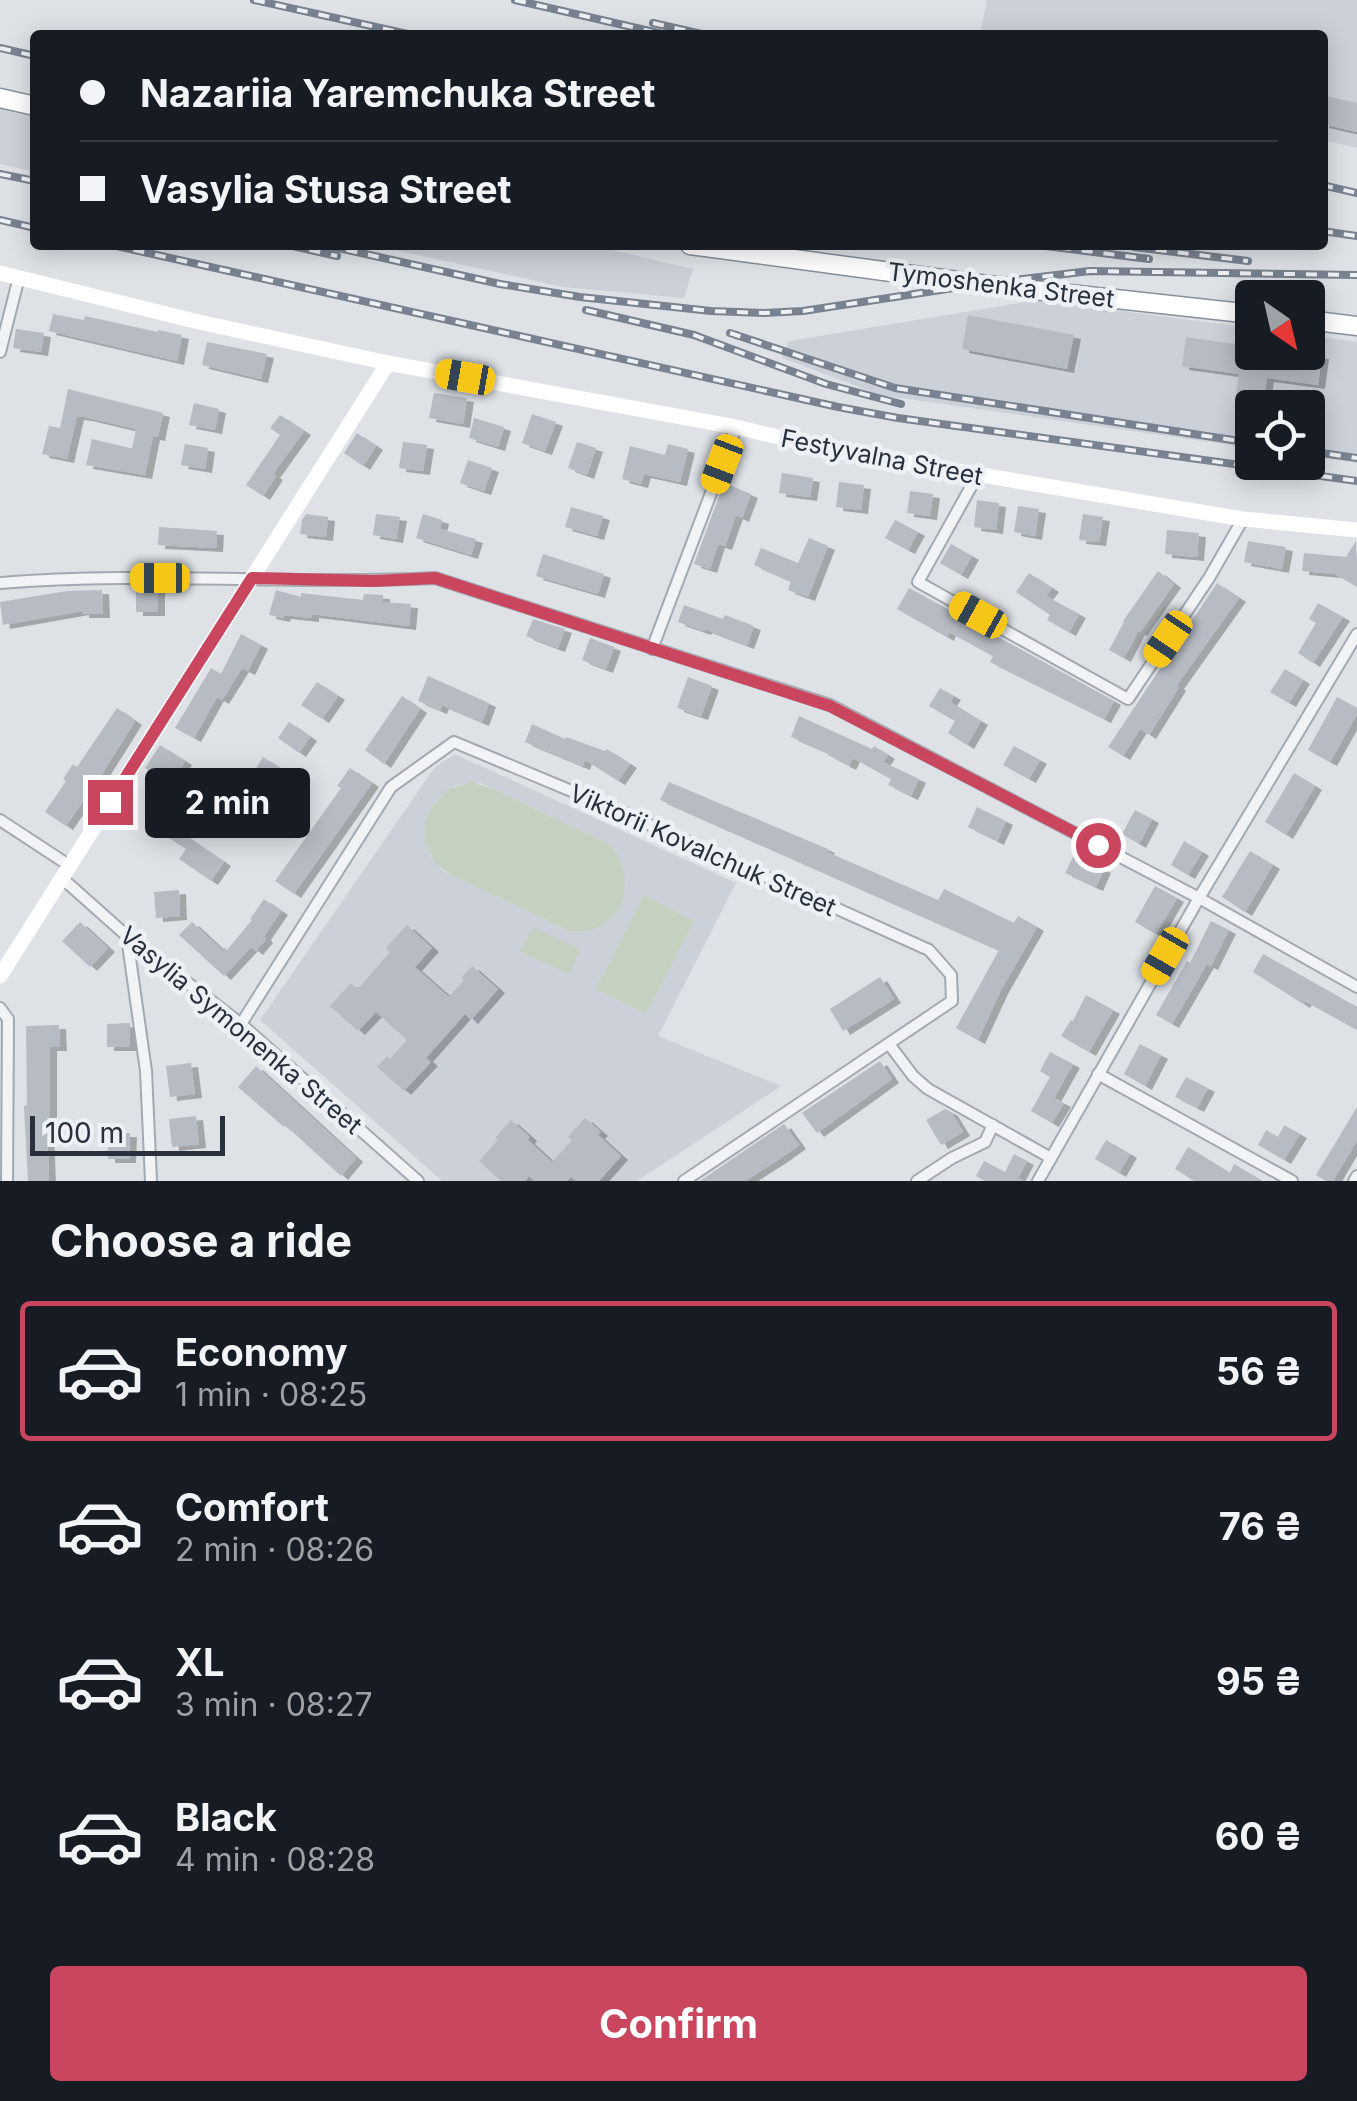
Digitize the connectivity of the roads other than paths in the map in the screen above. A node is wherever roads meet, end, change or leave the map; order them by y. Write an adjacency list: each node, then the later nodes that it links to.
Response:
1 (0, 98): 2 (highway)
2 (30, 105)
3 (727, 250): 6 (highway, Tymoshenka Street)
4 (0, 273): 5 (street, Festyvalna Street)
5 (19, 277): 9 (street); 10 (street, Festyvalna Street)
6 (1235, 312)
7 (1325, 322): 8 (highway)
8 (1357, 326)
9 (0, 352)
10 (388, 363): 11 (street, Festyvalna Street); 15 (street)
11 (736, 427): 12 (street, Festyvalna Street); 18 (street)
12 (976, 476): 13 (street, Festyvalna Street); 13 (street)
13 (1243, 519): 14 (street, Festyvalna Street)
14 (1357, 530)
15 (252, 578): 16 (street); 18 (street); 20 (street)
16 (0, 584)
17 (1357, 634): 21 (street)
18 (652, 650): 21 (street)
19 (0, 820): 20 (street, Vasylia Symonenka Street)
20 (66, 873): 22 (street, Vasylia Symonenka Street); 23 (street)
21 (1199, 898): 24 (street); 28 (street)
22 (127, 936): 26 (street, Vasylia Symonenka Street); 32 (street)
23 (0, 976)
24 (1357, 988)
25 (0, 1008): 31 (street)
26 (241, 1024): 27 (street, Viktorii Kovalchuk Street); 33 (street, Vasylia Symonenka Street)
27 (889, 1044): 29 (street); 34 (street, Viktorii Kovalchuk Street)
28 (1098, 1074): 30 (street); 37 (street)
29 (993, 1125): 30 (street); 35 (street)
30 (1052, 1158): 36 (street)
31 (7, 1181)
32 (151, 1181)
33 (418, 1181)
34 (684, 1181)
35 (917, 1181)
36 (1038, 1181)
37 (1292, 1181)

